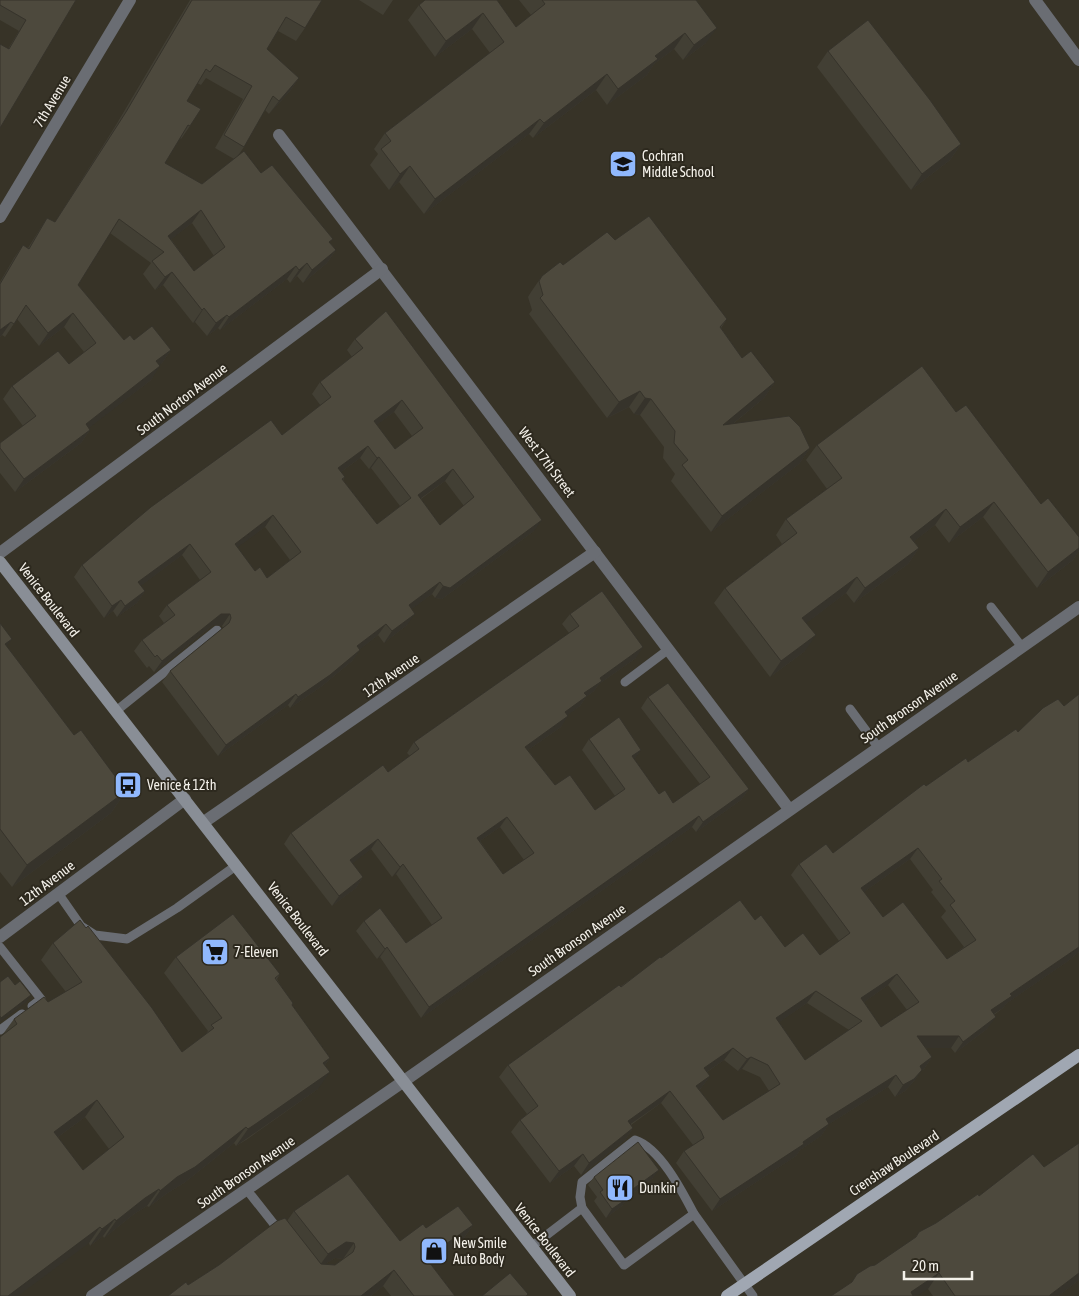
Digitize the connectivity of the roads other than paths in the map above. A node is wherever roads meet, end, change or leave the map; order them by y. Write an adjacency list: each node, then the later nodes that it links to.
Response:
1 (130, 0): 5 (street, 7th Avenue)
2 (1034, 0): 3 (street)
3 (1079, 60)
4 (279, 135): 6 (street, West 17th Street)
5 (0, 217)
6 (382, 269): 7 (street, West 17th Street); 8 (street, South Norton Avenue)
7 (595, 552): 14 (street, West 17th Street); 21 (street, 12th Avenue)
8 (0, 553)
9 (0, 562): 17 (main road, Venice Boulevard)
10 (991, 607): 13 (lane)
11 (1079, 607): 13 (street, South Bronson Avenue)
12 (217, 630): 17 (lane)
13 (1022, 646): 18 (street, South Bronson Avenue)
14 (669, 649): 15 (lane); 20 (street, West 17th Street)
15 (625, 682)
16 (850, 709): 18 (lane)
17 (116, 711): 19 (main road, Venice Boulevard)
18 (878, 747): 20 (street, South Bronson Avenue)
19 (184, 799): 21 (main road, Venice Boulevard); 23 (street, 12th Avenue)
20 (790, 809): 28 (street, South Bronson Avenue)
21 (204, 822): 22 (main road, Venice Boulevard)
22 (237, 864): 23 (lane); 28 (main road, Venice Boulevard)
23 (58, 893): 24 (street, 12th Avenue)
24 (0, 937)
25 (0, 947): 26 (lane)
26 (0, 1030)
27 (1079, 1055): 34 (main road, Crenshaw Boulevard)
28 (404, 1081): 29 (street, South Bronson Avenue); 33 (main road, Venice Boulevard)
29 (247, 1190): 32 (lane); 35 (street, South Bronson Avenue)
30 (582, 1208): 31 (lane); 31 (lane); 33 (lane)
31 (694, 1214): 34 (lane)
32 (285, 1239)
33 (531, 1247): 36 (main road, Venice Boulevard)
34 (745, 1284): 37 (main road, Crenshaw Boulevard); 38 (lane)
35 (92, 1296)
36 (570, 1296)
37 (727, 1296)
38 (753, 1296)

